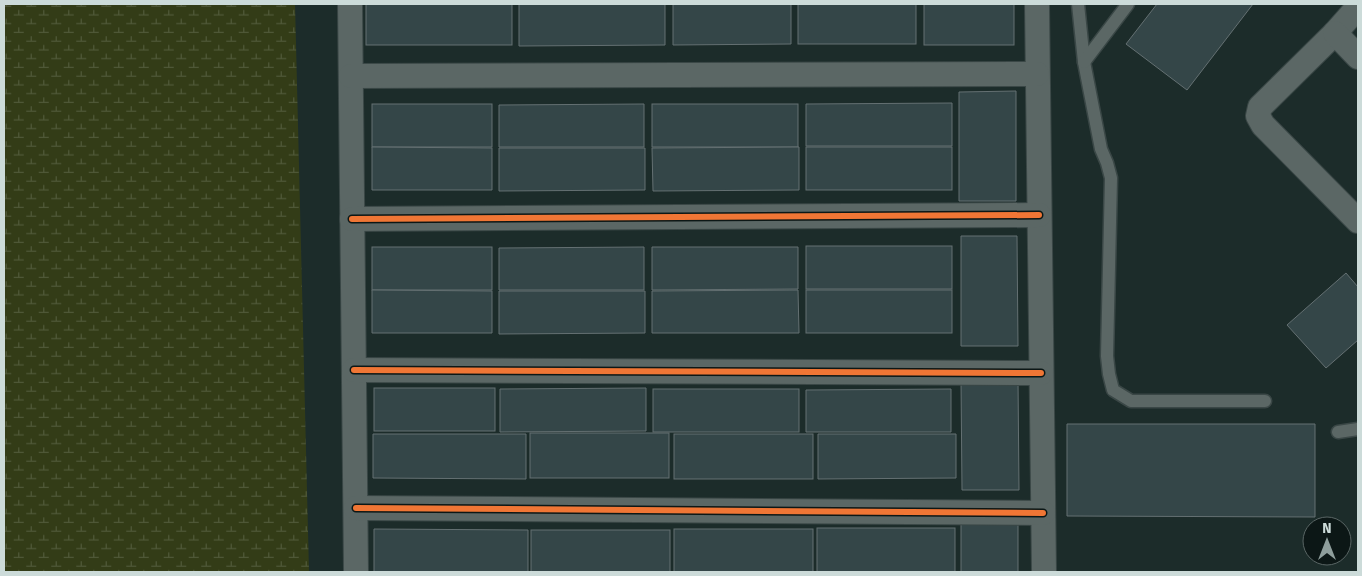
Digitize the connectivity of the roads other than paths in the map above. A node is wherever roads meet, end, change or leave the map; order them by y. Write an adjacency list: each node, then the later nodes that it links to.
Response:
1 (350, 4): 10 (street)
2 (1037, 4): 9 (street)
3 (1078, 4): 8 (lane)
4 (1128, 4): 8 (lane)
5 (1358, 7): 6 (street)
6 (1335, 33): 7 (street); 13 (street)
7 (1358, 57)
8 (1084, 62): 16 (lane)
9 (1038, 74): 10 (street); 11 (street)
10 (351, 76): 12 (street)
11 (1039, 215): 12 (street); 15 (street)
12 (352, 220): 14 (street)
13 (1358, 221)
14 (354, 370): 15 (street); 19 (street)
15 (1041, 373): 20 (street)
16 (1265, 401)
17 (1358, 429): 18 (lane)
18 (1338, 432)
19 (356, 508): 20 (street); 21 (street)
20 (1043, 513): 22 (street)
21 (356, 572)
22 (1044, 572)

